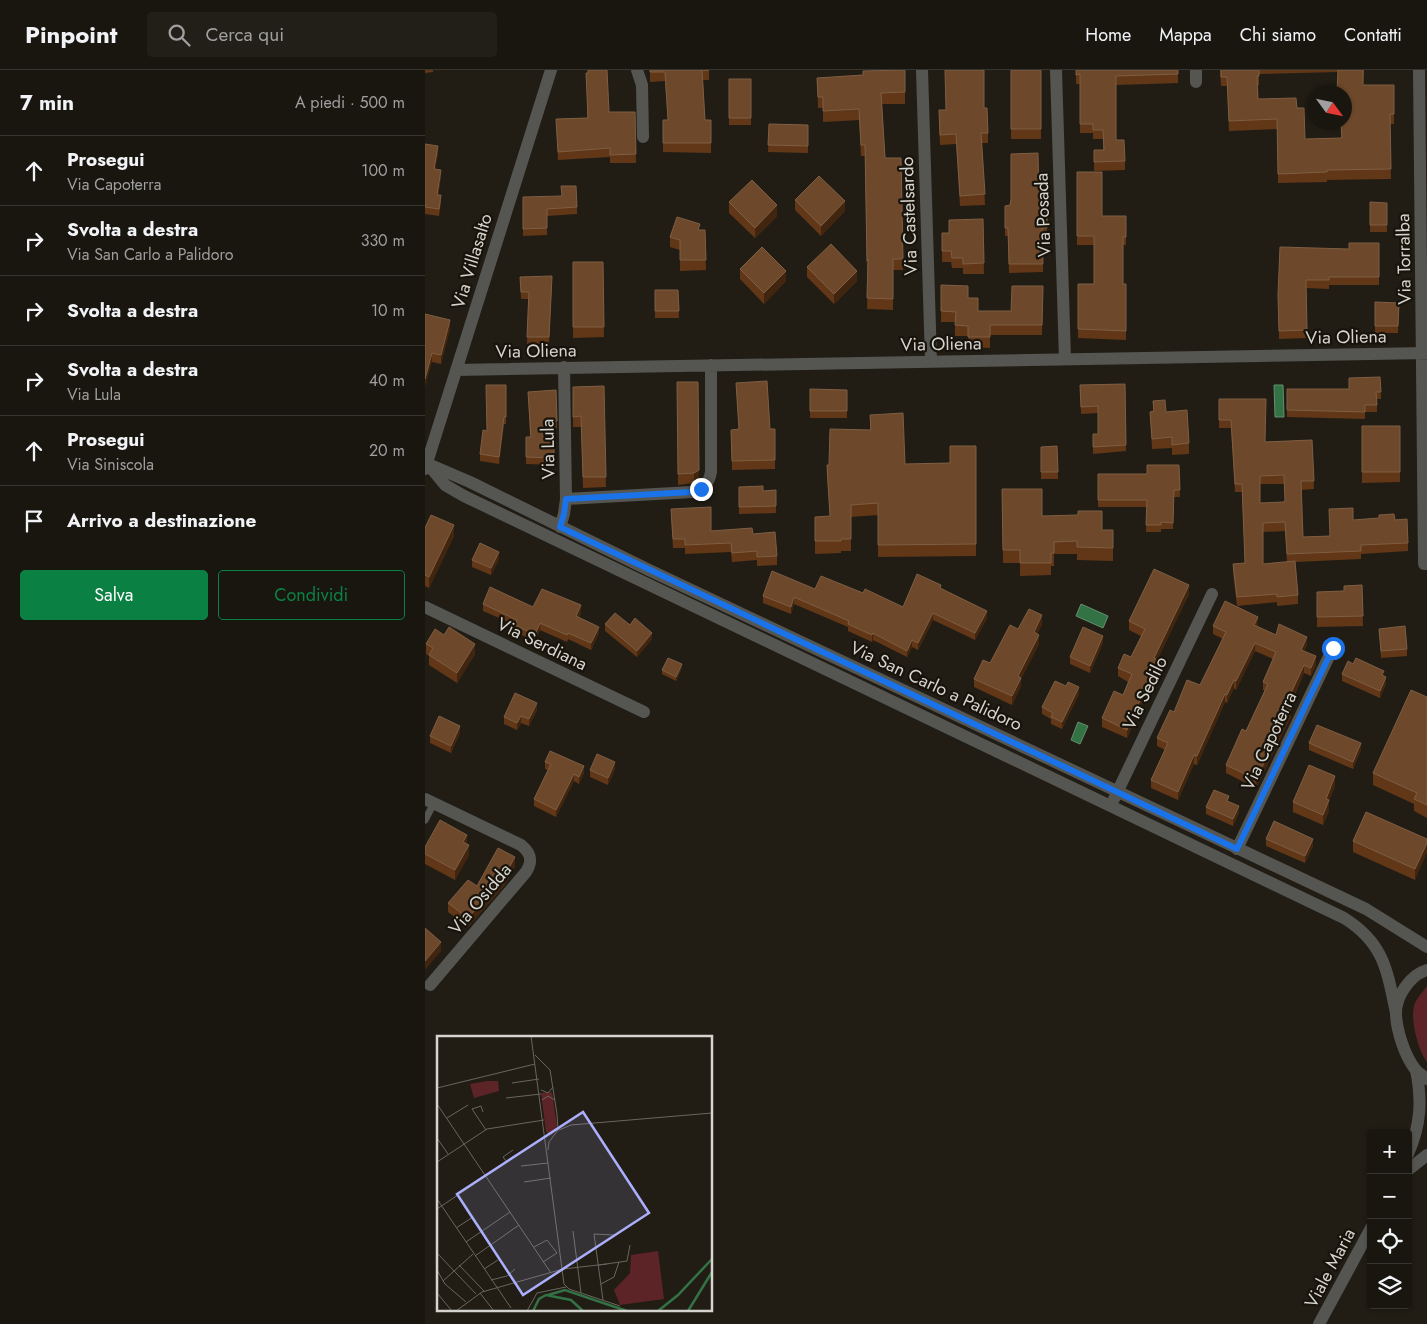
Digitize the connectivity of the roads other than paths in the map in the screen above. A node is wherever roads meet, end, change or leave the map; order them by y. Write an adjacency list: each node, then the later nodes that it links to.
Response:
1 (551, 70): 12 (street, Via Villasalto)
2 (637, 70): 6 (street)
3 (922, 70): 9 (street, Via Castelsardo)
4 (1056, 70): 8 (street, Via Posada)
5 (1419, 70): 7 (street, Via Torralba)
6 (643, 136)
7 (1425, 353): 8 (street, Via Oliena); 16 (street, Via Torralba)
8 (1065, 359): 9 (street, Via Oliena)
9 (931, 361): 10 (street, Via Oliena)
10 (711, 365): 11 (street, Via Oliena); 14 (street, Via Lula)
11 (563, 367): 12 (street, Via Oliena); 14 (street, Via Lula)
12 (456, 370): 13 (street, Via Villasalto)
13 (426, 465): 15 (street, Via San Carlo a Palidoro); 23 (street, Via San Carlo a Palidoro)
14 (566, 499): 15 (street)
15 (560, 527): 21 (street, Via San Carlo a Palidoro)
16 (1427, 564)
17 (1212, 594): 21 (street, Via Sedilo)
18 (425, 607): 20 (street, Via Serdiana)
19 (1333, 648): 25 (street, Via Capoterra)
20 (644, 712)
21 (1117, 791): 23 (street, Via Sedilo); 25 (street, Via San Carlo a Palidoro)
22 (429, 801): 24 (lane); 28 (street, Via Osidda)
23 (1111, 807): 29 (street, Via San Carlo a Palidoro)
24 (425, 820)
25 (1237, 849): 26 (street, Via San Carlo a Palidoro)
26 (1427, 947)
27 (1427, 970): 29 (street)
28 (430, 985)
29 (1395, 1014): 30 (street, Via San Carlo a Palidoro)
30 (1416, 1070): 31 (street, Via San Carlo a Palidoro); 32 (street)
31 (1427, 1079)
32 (1412, 1143)
33 (1427, 1155): 34 (street)
34 (1412, 1167)
35 (1367, 1235): 36 (street, Viale Maria)
36 (1319, 1324)

